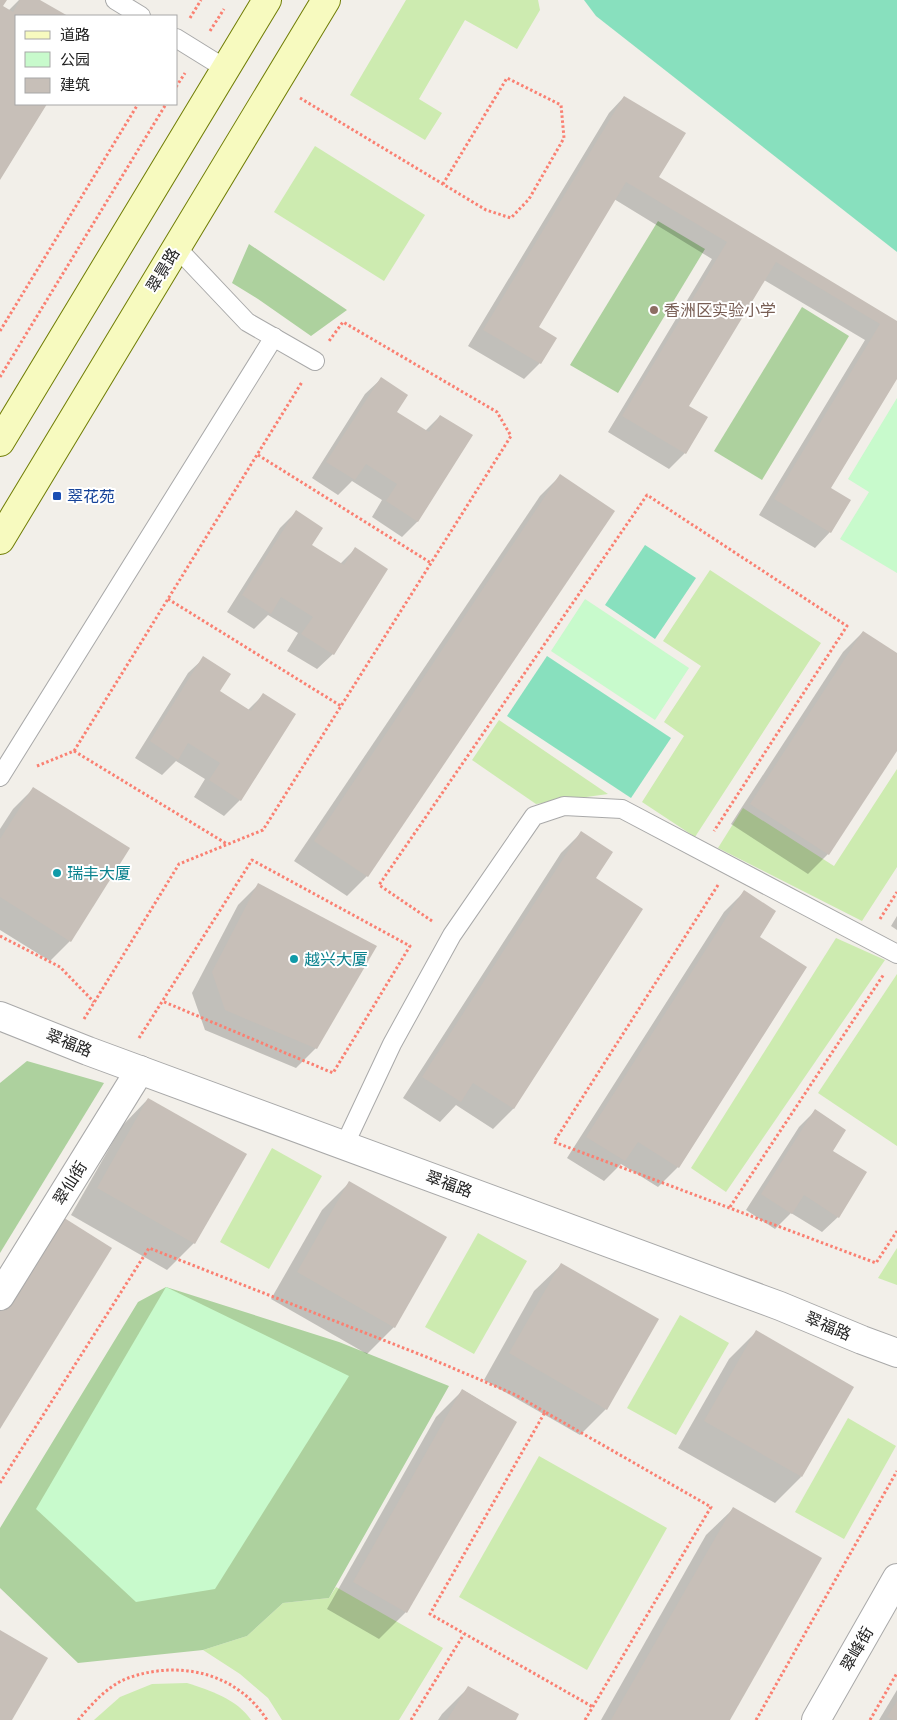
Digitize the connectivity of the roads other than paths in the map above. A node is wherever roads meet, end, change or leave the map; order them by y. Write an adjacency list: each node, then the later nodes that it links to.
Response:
1 (114, 0): 4 (lane)
2 (267, 0): 6 (main road)
3 (326, 0): 7 (main road, 翠景路)
4 (138, 15)
5 (178, 39): 6 (lane)
6 (226, 69): 10 (main road)
7 (177, 248): 8 (lane); 11 (main road, 翠景路)
8 (274, 337): 9 (lane); 12 (lane)
9 (315, 361)
10 (0, 442)
11 (0, 540)
12 (0, 777)
13 (897, 954): 16 (lane)
14 (0, 1016): 15 (street, 翠福路)
15 (131, 1067): 16 (street, 翠福路); 17 (street, 翠仙街)
16 (344, 1146): 18 (street, 翠福路)
17 (0, 1296)
18 (897, 1353)
19 (897, 1578): 20 (street, 翠峰街)
20 (816, 1720)

